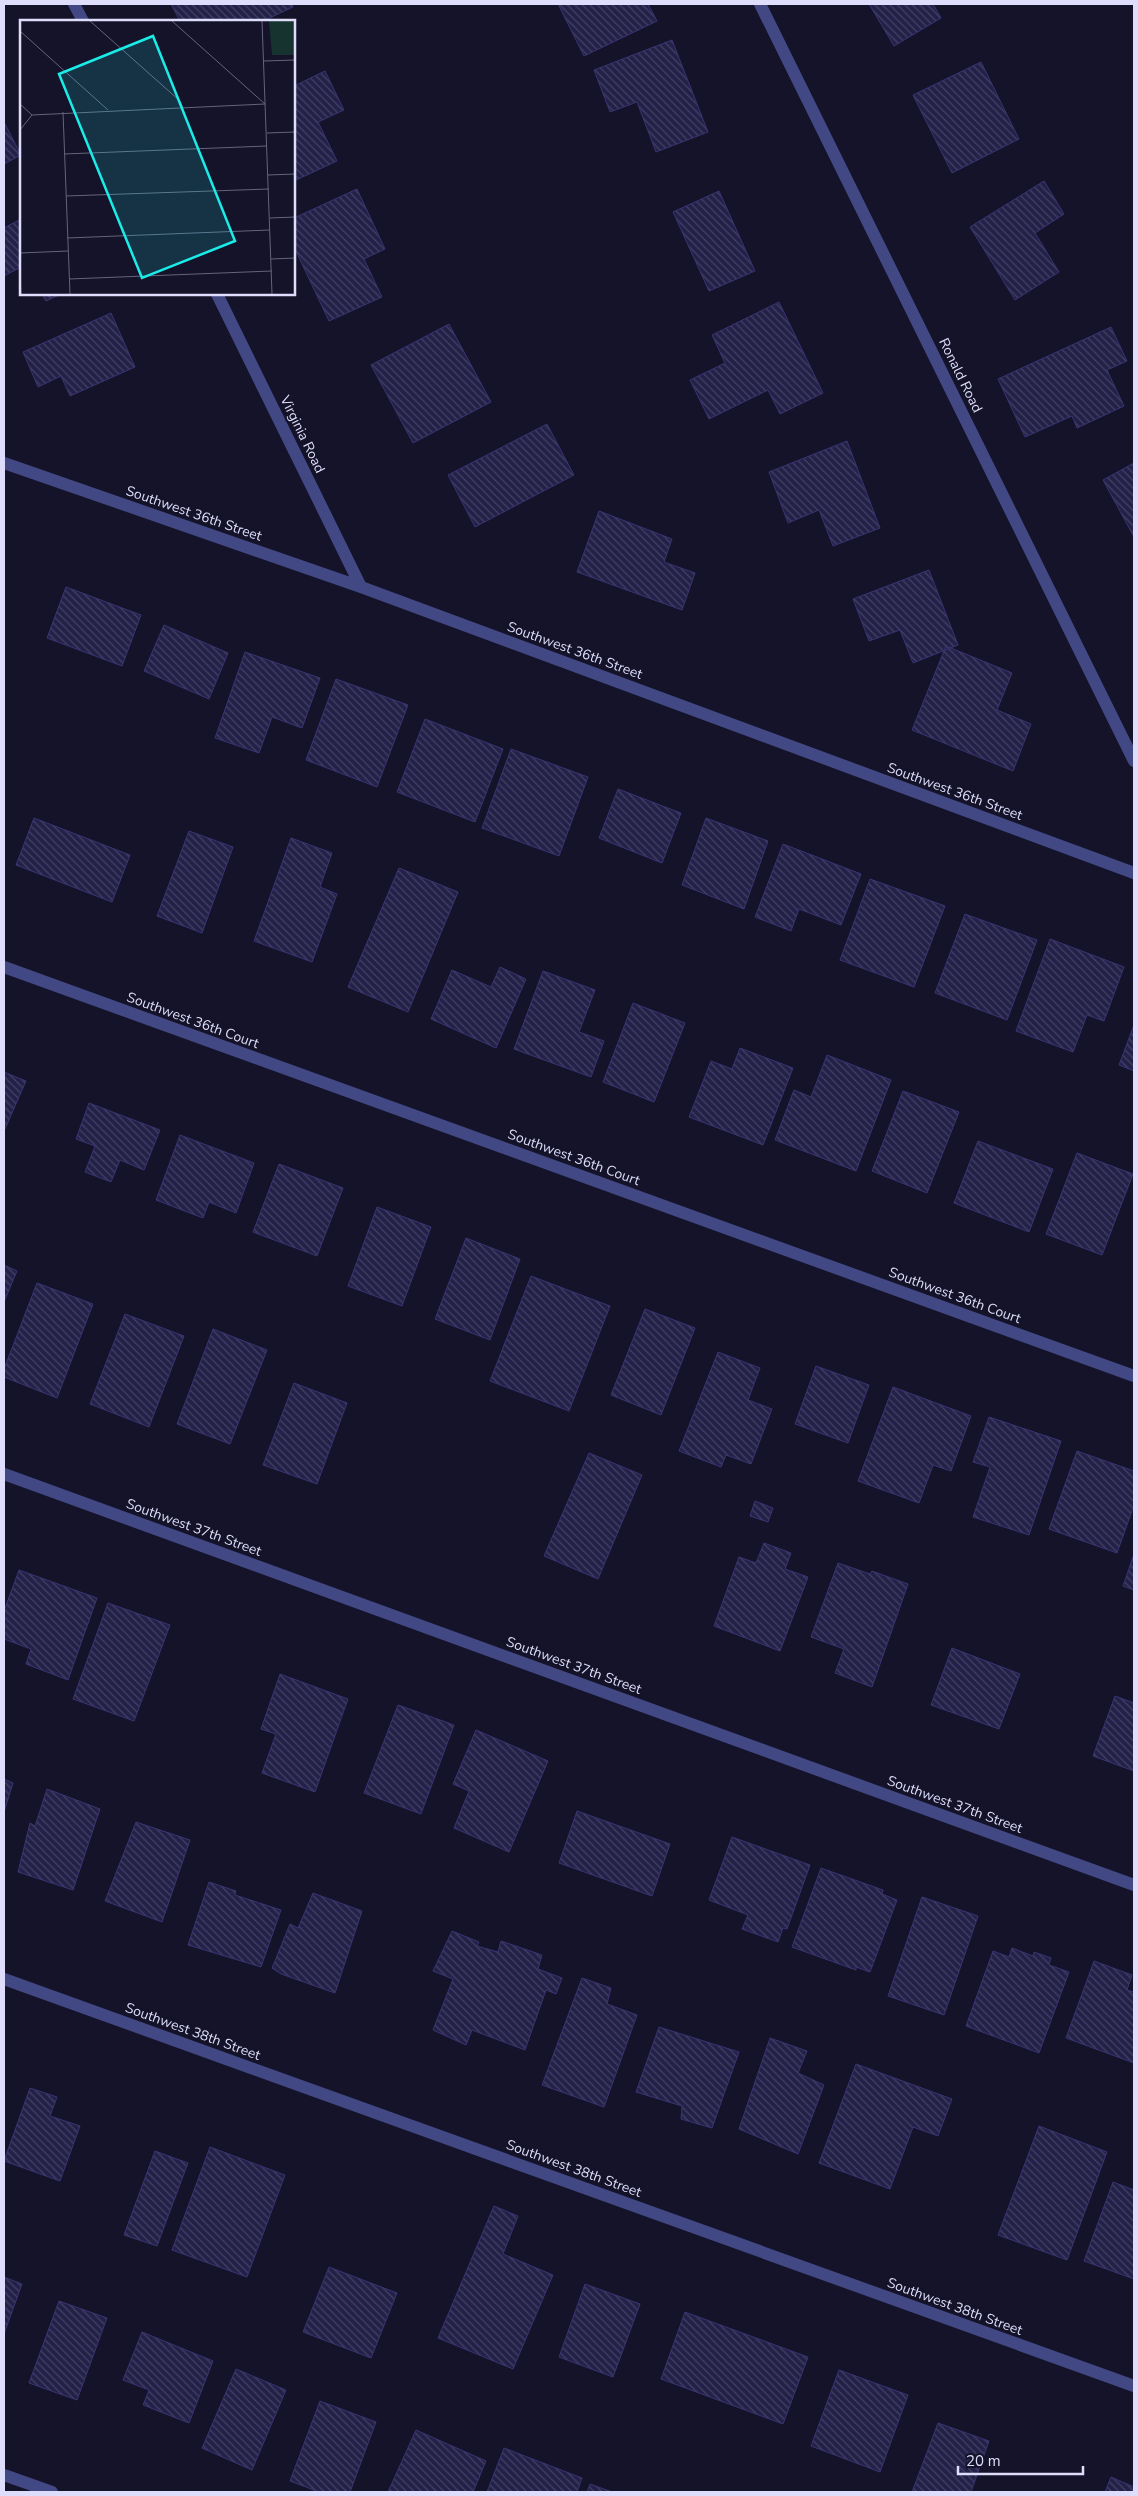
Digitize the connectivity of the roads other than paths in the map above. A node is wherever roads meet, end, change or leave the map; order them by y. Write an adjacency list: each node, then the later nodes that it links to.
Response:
1 (74, 4): 3 (street)
2 (760, 4): 7 (street, Ronald Road)
3 (82, 20)
4 (217, 295): 6 (street, Virginia Road)
5 (4, 463): 6 (street, Southwest 36th Street)
6 (361, 587): 8 (street, Southwest 36th Street)
7 (1134, 760)
8 (1134, 873)
9 (4, 968): 10 (street, Southwest 36th Court)
10 (1134, 1376)
11 (4, 1474): 12 (street, Southwest 37th Street)
12 (1134, 1885)
13 (4, 1979): 14 (street, Southwest 38th Street)
14 (1134, 2386)
15 (4, 2475): 16 (street)
16 (52, 2492)

